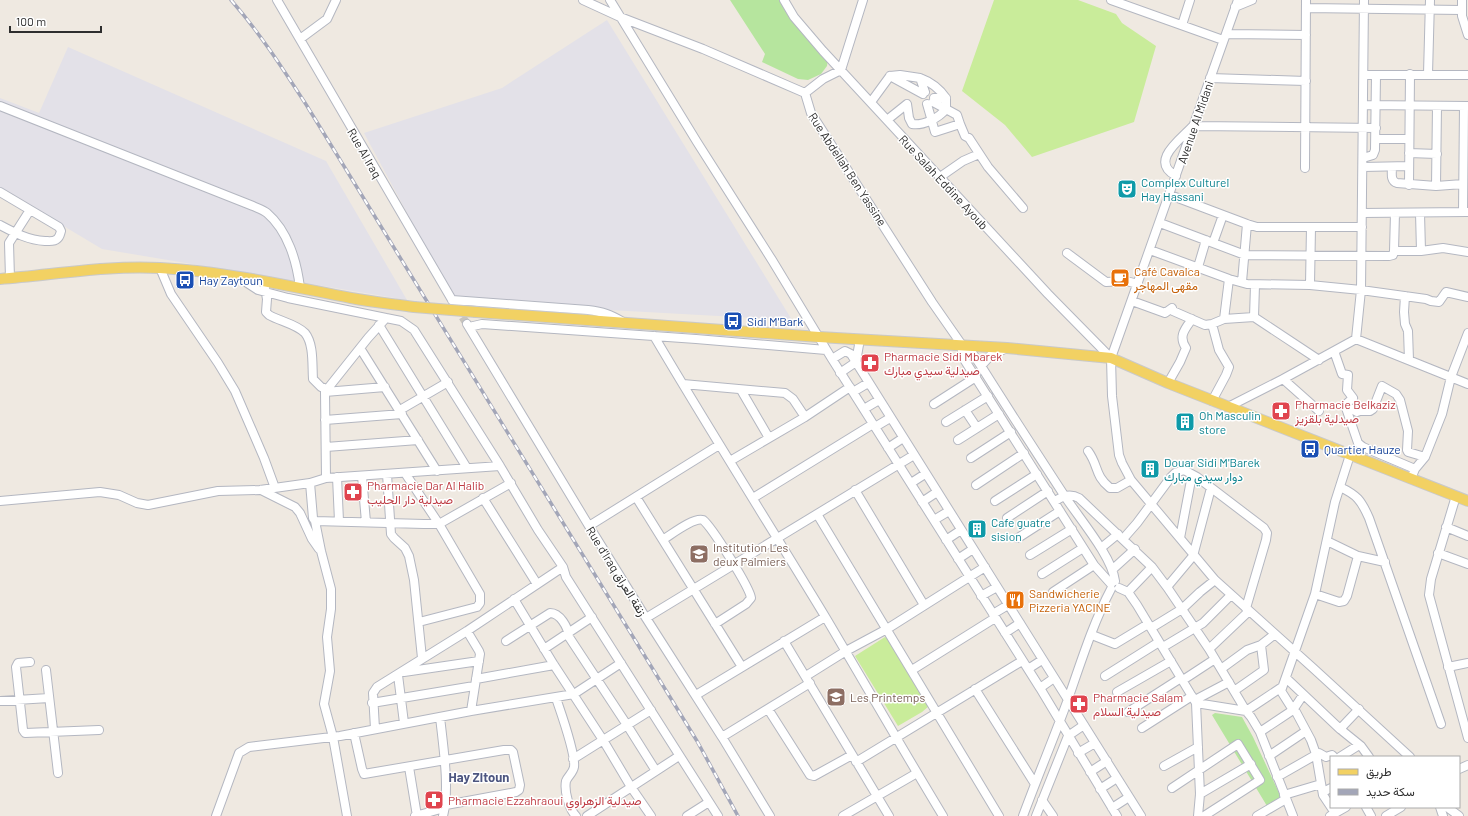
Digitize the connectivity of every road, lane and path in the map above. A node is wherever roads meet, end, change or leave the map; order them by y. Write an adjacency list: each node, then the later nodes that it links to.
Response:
1 (277, 0): 23 (street, Rue Al Iraq)
2 (336, 0): 23 (street)
3 (582, 0): 18 (street)
4 (610, 0): 18 (street)
5 (784, 0): 24 (street, Rue Salah Eddine Ayoub)
6 (863, 0): 24 (street)
7 (1111, 0): 12 (street)
8 (1190, 0): 19 (street)
9 (1252, 0): 13 (street)
10 (1430, 0): 16 (street)
11 (1462, 0): 17 (street)
12 (1128, 3): 19 (street)
13 (1237, 3): 22 (street, Avenue Al Midani)
14 (1306, 4): 15 (street); 21 (street)
15 (1364, 4): 16 (street); 28 (street)
16 (1430, 9): 17 (street); 26 (street)
17 (1462, 10): 20 (street)
18 (620, 17): 34 (street); 117 (street)
19 (1182, 24): 22 (street)
20 (1468, 35)
21 (1306, 36): 22 (street); 33 (street)
22 (1224, 37): 32 (street, Avenue Al Midani)
23 (300, 39): 113 (street, Rue Al Iraq)
24 (841, 70): 34 (street); 38 (street, Rue Salah Eddine Ayoub)
25 (1410, 74): 26 (street); 29 (street); 39 (street)
26 (1428, 74): 27 (street)
27 (1468, 74)
28 (1364, 75): 29 (street); 40 (street)
29 (1376, 75): 41 (street)
30 (890, 76): 31 (street); 35 (street); 38 (street)
31 (920, 78): 35 (street); 36 (street)
32 (1210, 78): 33 (street); 49 (street, Avenue Al Midani)
33 (1306, 81): 50 (street)
34 (805, 93): 121 (street, Rue Abdellah Ben Yassine)
35 (924, 93): 37 (street)
36 (946, 98): 37 (street); 45 (street)
37 (932, 101): 45 (street); 47 (street)
38 (871, 102): 46 (street, Rue Salah Eddine Ayoub)
39 (1410, 104): 41 (street); 43 (street); 54 (street)
40 (1364, 105): 41 (street); 51 (street)
41 (1376, 105): 52 (street)
42 (0, 106): 103 (street)
43 (1437, 106): 44 (street); 57 (street)
44 (1466, 106): 64 (street)
45 (946, 110): 47 (street); 48 (street)
46 (887, 120): 47 (street); 63 (street, Rue Salah Eddine Ayoub)
47 (931, 120): 48 (street)
48 (960, 124): 56 (street)
49 (1193, 126): 50 (street); 62 (street, Avenue Al Midani); 62 (street)
50 (1306, 127): 51 (street); 61 (street)
51 (1363, 128): 52 (street); 58 (street)
52 (1376, 128): 53 (street)
53 (1376, 139): 54 (street); 58 (street)
54 (1409, 139): 55 (street)
55 (1409, 153): 57 (street); 59 (street)
56 (979, 154): 63 (street); 69 (street)
57 (1436, 154): 66 (street)
58 (1363, 163): 60 (street); 72 (street)
59 (1409, 166): 60 (street); 65 (street)
60 (1392, 167): 65 (street)
61 (1305, 168)
62 (1176, 176): 68 (street, Avenue Al Midani)
63 (940, 178): 126 (street, Rue Salah Eddine Ayoub)
64 (1463, 184): 66 (street); 71 (street)
65 (1409, 185): 66 (street)
66 (1436, 186)
67 (0, 192): 70 (street)
68 (1170, 195): 75 (street); 76 (street, Avenue Al Midani)
69 (1023, 208)
70 (30, 210): 81 (street); 81 (street)
71 (1466, 212): 74 (street)
72 (1362, 213): 73 (street); 80 (street)
73 (1395, 213): 74 (street); 86 (street)
74 (1420, 213): 87 (street)
75 (1223, 215): 77 (street); 82 (street)
76 (1160, 223): 82 (street); 85 (street, Avenue Al Midani)
77 (1247, 224): 79 (street); 90 (street)
78 (0, 225): 81 (street)
79 (1311, 227): 80 (street); 91 (street)
80 (1362, 227): 92 (street)
81 (15, 233): 83 (street)
82 (1209, 241): 90 (street); 94 (street)
83 (9, 243): 84 (street); 96 (street)
84 (0, 244)
85 (1150, 250): 94 (street); 100 (street, Avenue Al Midani)
86 (1394, 251): 87 (street); 92 (street)
87 (1420, 251): 88 (street)
88 (1468, 252)
89 (1067, 253): 100 (street)
90 (1245, 255): 91 (street); 99 (street)
91 (1310, 256): 92 (street); 102 (street)
92 (1362, 256): 104 (street)
93 (160, 268): 95 (main road); 96 (main road); 198 (street)
94 (1198, 268): 97 (street)
95 (238, 277): 98 (main road); 105 (street)
96 (5, 278)
97 (1229, 279): 99 (street); 112 (street)
98 (263, 281): 103 (main road); 105 (street)
99 (1242, 282): 101 (street)
100 (1138, 284): 108 (street, Avenue Al Midani)
101 (1255, 285): 102 (street); 110 (street)
102 (1310, 285): 104 (street)
103 (300, 288): 113 (main road, bridge)
104 (1362, 290): 106 (street); 120 (street)
105 (266, 292): 109 (street); 144 (street)
106 (1405, 296): 107 (street); 129 (street)
107 (1468, 297)
108 (1132, 301): 111 (street); 126 (street, Avenue Al Midani)
109 (386, 318): 115 (street); 136 (street)
110 (1254, 318): 112 (street); 128 (street)
111 (1192, 319): 114 (street); 138 (street)
112 (1224, 319): 114 (street)
113 (623, 322): 117 (main road)
114 (1212, 324): 148 (street)
115 (379, 325): 122 (street); 145 (street)
116 (654, 336): 124 (street); 139 (street); 225 (street, Rue d'Iraq زنقة العراق)
117 (819, 337): 119 (main road); 124 (street)
118 (1467, 337): 134 (street)
119 (860, 339): 121 (main road); 130 (street)
120 (1356, 339): 125 (street); 129 (street)
121 (962, 345): 123 (main road); 131 (street); 133 (street)
122 (360, 348): 141 (street); 144 (street)
123 (1007, 348): 126 (main road); 131 (street)
124 (826, 350): 127 (street)
125 (1334, 352): 128 (street); 150 (street)
126 (1111, 358): 138 (main road); 192 (street)
127 (832, 359): 130 (street); 132 (street)
128 (1319, 360): 135 (street)
129 (1409, 360): 134 (street)
130 (856, 362): 132 (street); 137 (street)
131 (981, 366): 204 (street)
132 (840, 372): 142 (street)
133 (976, 377): 146 (street); 149 (street)
134 (1451, 377): 140 (street); 175 (street)
135 (1283, 379): 151 (street); 154 (street)
136 (448, 382): 145 (street); 179 (street)
137 (868, 383): 142 (street); 147 (street)
138 (1168, 383): 148 (main road)
139 (683, 384): 143 (street); 168 (street)
140 (1468, 384)
141 (385, 387): 144 (street); 155 (street)
142 (852, 389): 152 (street); 157 (street)
143 (741, 390): 157 (street); 164 (street)
144 (326, 391): 159 (street)
145 (424, 396): 155 (street); 180 (street)
146 (988, 396): 153 (street); 156 (street)
147 (879, 400): 152 (street); 158 (street)
148 (1212, 401): 151 (main road)
149 (934, 404)
150 (1345, 405): 175 (street); 181 (street)
151 (1228, 407): 174 (main road)
152 (864, 409): 161 (street)
153 (964, 410): 160 (street); 162 (street)
154 (1319, 411)
155 (401, 412): 159 (street); 166 (street)
156 (999, 414): 162 (street); 163 (street)
157 (805, 417): 164 (street)
158 (890, 418): 161 (street); 165 (street)
159 (325, 420): 169 (street)
160 (946, 422)
161 (874, 426): 170 (street); 208 (street)
162 (977, 428): 167 (street)
163 (1011, 432): 172 (street); 176 (street)
164 (769, 438): 177 (street)
165 (903, 438): 170 (street); 173 (street)
166 (418, 440): 169 (street); 182 (street)
167 (958, 440)
168 (719, 445): 177 (street); 206 (street)
169 (326, 447): 190 (street)
170 (888, 448): 178 (street)
171 (1088, 451): 192 (street)
172 (1024, 454): 186 (street); 196 (street)
173 (914, 455): 178 (street); 185 (street)
174 (1350, 455): 191 (main road); 197 (street)
175 (1425, 457): 181 (street)
176 (971, 458)
177 (730, 461): 208 (street)
178 (899, 464): 195 (street); 201 (street)
179 (500, 466): 180 (street); 194 (street)
180 (467, 468): 182 (street)
181 (1415, 469): 191 (street)
182 (436, 471): 183 (street)
183 (405, 473): 184 (street); 224 (street)
184 (387, 474): 188 (street); 223 (street)
185 (925, 474): 195 (street); 203 (street)
186 (1037, 474): 202 (street); 211 (street)
187 (1192, 475): 199 (street); 214 (street); 233 (street)
188 (362, 476): 189 (street); 222 (street)
189 (337, 477): 190 (street); 221 (street)
190 (326, 478): 193 (street)
191 (1411, 479): 205 (main road)
192 (1131, 480): 214 (street)
193 (310, 483): 198 (street); 220 (street)
194 (511, 483): 207 (street); 251 (street)
195 (911, 483): 213 (street)
196 (976, 485)
197 (1340, 487): 236 (street); 247 (street)
198 (275, 488): 200 (street)
199 (1211, 488): 244 (street); 272 (street)
200 (260, 490): 210 (street); 241 (street)
201 (855, 490): 217 (street); 269 (street)
202 (1048, 491): 212 (street); 218 (street)
203 (937, 492): 213 (street); 216 (street)
204 (1064, 496): 212 (street); 229 (street); 238 (street)
205 (1456, 496): 209 (main road); 226 (street)
206 (636, 497): 225 (street); 234 (street)
207 (483, 498): 224 (street); 258 (street)
208 (753, 498): 231 (street)
209 (1468, 500)
210 (0, 501)
211 (995, 501)
212 (1055, 501): 215 (street)
213 (922, 502): 219 (street)
214 (1151, 504): 229 (street); 233 (street)
215 (1060, 510): 227 (street); 232 (street)
216 (949, 511): 219 (street); 228 (street)
217 (817, 514): 231 (street); 283 (street)
218 (1007, 518)
219 (934, 520): 235 (street)
220 (315, 521): 221 (street); 241 (street)
221 (339, 521): 222 (street)
222 (366, 522): 223 (street)
223 (391, 523): 224 (street); 277 (street)
224 (439, 524): 277 (street)
225 (589, 526): 276 (street, Rue d'Iraq زنقة العراق)
226 (1446, 527): 230 (street); 242 (street)
227 (1072, 529): 237 (street); 243 (street)
228 (961, 530): 235 (street); 239 (street)
229 (1120, 536): 238 (street); 240 (street)
230 (1468, 536)
231 (776, 538): 248 (street); 275 (street)
232 (1018, 538)
233 (1180, 538): 244 (street)
234 (664, 540): 248 (street); 262 (street)
235 (946, 540): 246 (street)
236 (1327, 541): 245 (street); 265 (street)
237 (1083, 548): 250 (street); 255 (street)
238 (1101, 548): 254 (street)
239 (973, 549): 246 (street); 252 (street)
240 (1135, 550): 253 (street); 254 (street)
241 (321, 551): 361 (street)
242 (1438, 552): 249 (street); 308 (street)
243 (1030, 555)
244 (1193, 556): 257 (street); 261 (street)
245 (1358, 556): 247 (street); 265 (street)
246 (958, 559): 256 (street)
247 (1385, 562): 349 (street)
248 (734, 564): 262 (street); 279 (street)
249 (1468, 564)
250 (1094, 565): 259 (street); 263 (street)
251 (563, 567): 258 (street); 274 (street)
252 (984, 567): 256 (street); 260 (street)
253 (1152, 567): 261 (street); 264 (street)
254 (1113, 569): 259 (street)
255 (1042, 574)
256 (969, 577): 267 (street); 269 (street)
257 (1215, 580): 266 (street); 271 (street)
258 (537, 584): 268 (street)
259 (1114, 585): 264 (street); 288 (street)
260 (997, 587): 267 (street); 270 (street)
261 (1167, 587): 271 (street)
262 (694, 588): 276 (street); 279 (street)
263 (1053, 592)
264 (1128, 592): 281 (street)
265 (1315, 594): 296 (street)
266 (1231, 595): 272 (street); 282 (street)
267 (981, 596): 273 (street)
268 (514, 599): 280 (street); 284 (street)
269 (924, 605): 283 (street)
270 (1008, 605): 273 (street); 278 (street)
271 (1182, 609): 281 (street); 282 (street)
272 (1248, 609): 287 (street); 294 (street)
273 (994, 616): 286 (street); 311 (street)
274 (592, 617): 285 (street); 304 (street)
275 (825, 617): 290 (street); 295 (street)
276 (646, 618): 329 (street, Rue d'Iraq زنقة العراق)
277 (419, 622): 297 (street)
278 (1020, 623): 286 (street); 299 (street)
279 (715, 624): 307 (street)
280 (530, 626): 285 (street); 289 (street); 293 (street)
281 (1150, 626): 288 (street); 292 (street)
282 (1194, 628): 292 (street); 294 (street)
283 (887, 629): 295 (street); 311 (street)
284 (467, 630): 297 (street); 300 (street)
285 (569, 633): 293 (street); 317 (street)
286 (1005, 633): 301 (street)
287 (1275, 634): 291 (street); 296 (street)
288 (1092, 635): 334 (street)
289 (506, 641)
290 (784, 642): 307 (street); 319 (street)
291 (1261, 644): 312 (street); 325 (street)
292 (1161, 645): 302 (street); 314 (street)
293 (544, 649): 306 (street)
294 (1209, 649): 298 (street)
295 (846, 651): 319 (street); 364 (street)
296 (1296, 652): 316 (street); 339 (street)
297 (422, 658): 313 (street)
298 (1215, 659): 312 (street); 318 (street)
299 (1042, 660): 309 (street); 315 (street)
300 (479, 661): 313 (street); 321 (street)
301 (1022, 661): 309 (street); 324 (street)
302 (1171, 661): 318 (street); 326 (street)
303 (30, 662): 333 (street)
304 (621, 663): 317 (street); 340 (street)
305 (1468, 663): 308 (street)
306 (554, 665): 321 (street); 327 (street)
307 (742, 667): 329 (street)
308 (1448, 667): 355 (street)
309 (1028, 669): 323 (street)
310 (46, 670): 331 (street)
311 (912, 670): 344 (street)
312 (1221, 670): 320 (street)
313 (399, 674): 330 (street); 337 (street)
314 (1105, 676)
315 (1054, 678): 323 (street); 334 (street)
316 (1286, 678): 322 (street); 328 (street)
317 (597, 679): 327 (street); 350 (street)
318 (1182, 679): 335 (street); 345 (street)
319 (808, 680): 338 (street); 379 (street)
320 (1229, 682): 325 (street); 335 (street)
321 (475, 683): 330 (street); 342 (street)
322 (1282, 687): 341 (street); 343 (street)
323 (1040, 688): 347 (street)
324 (975, 689): 344 (street); 392 (street)
325 (1234, 691): 343 (street)
326 (1117, 692)
327 (574, 694): 332 (street); 366 (street)
328 (1303, 694): 341 (street); 354 (street)
329 (696, 695): 363 (street, Rue d'Iraq زنقة العراق)
330 (401, 697): 337 (street); 348 (street)
331 (48, 698): 333 (street); 358 (street)
332 (556, 698): 342 (street); 378 (street)
333 (20, 699): 336 (street); 358 (street)
334 (1068, 699): 347 (street); 351 (street)
335 (1195, 700): 343 (street); 353 (street); 369 (street)
336 (0, 701)
337 (372, 703): 352 (street)
338 (768, 709): 363 (street); 379 (street)
339 (1359, 709): 354 (street); 377 (street)
340 (651, 710): 350 (street); 372 (street)
341 (1293, 710): 357 (street); 359 (street)
342 (471, 711): 346 (street)
343 (1246, 711): 359 (street)
344 (936, 712): 364 (street); 423 (street)
345 (1128, 712)
346 (440, 717): 348 (street); 380 (street)
347 (1060, 722): 362 (street); 392 (street)
348 (404, 723): 352 (street)
349 (1441, 724)
350 (627, 725): 366 (street); 386 (street)
351 (1084, 725): 362 (street); 367 (street)
352 (375, 728): 360 (street)
353 (1142, 728)
354 (1340, 729): 368 (street)
355 (1467, 729): 365 (street)
356 (99, 730): 358 (street)
357 (1306, 731): 371 (street); 373 (street)
358 (53, 732): 388 (street)
359 (1260, 732): 373 (street)
360 (354, 733): 361 (street); 383 (street)
361 (333, 736): 410 (street); 411 (street)
362 (1068, 736): 370 (street); 402 (street)
363 (722, 737): 419 (street, Rue d'Iraq زنقة العراق)
364 (895, 738): 379 (street); 389 (street)
365 (1468, 738)
366 (603, 740): 378 (street); 393 (street)
367 (1095, 743): 370 (street); 381 (street)
368 (1359, 745): 375 (street); 376 (street)
369 (1198, 747): 384 (street); 385 (street)
370 (1078, 753): 387 (street)
371 (1316, 754): 374 (street); 390 (street); 395 (street)
372 (679, 756): 386 (street); 403 (street)
373 (1269, 756): 390 (street)
374 (1330, 756)
375 (1342, 756)
376 (1368, 756)
377 (1409, 756)
378 (573, 759): 414 (street)
379 (854, 759): 399 (street)
380 (444, 760): 383 (street); 404 (street); 404 (street)
381 (1107, 761): 387 (street); 391 (street)
382 (1251, 764): 385 (street); 398 (street); 430 (street)
383 (409, 766): 412 (street)
384 (1164, 766)
385 (1198, 770): 394 (street); 398 (street)
386 (656, 771): 393 (street)
387 (1090, 772): 397 (street)
388 (58, 773)
389 (917, 773): 399 (street); 422 (street)
390 (1277, 777): 401 (street)
391 (1117, 778): 397 (street); 400 (street)
392 (1035, 784): 424 (street)
393 (631, 787): 415 (street); 416 (street)
394 (1172, 788)
395 (1322, 788): 396 (street); 401 (street); 409 (street)
396 (1330, 788)
397 (1100, 789): 405 (street)
398 (1200, 794): 429 (street)
399 (877, 796): 420 (street); 421 (street)
400 (1129, 797): 405 (street); 428 (street)
401 (1285, 797): 431 (street); 432 (street)
402 (1042, 800): 425 (street); 426 (street)
403 (709, 802): 417 (street); 418 (street)
404 (446, 805): 412 (street); 413 (street)
405 (1112, 808): 427 (street)
406 (1344, 808): 409 (street)
407 (1399, 808): 433 (street)
408 (1448, 808): 434 (street)
409 (1332, 815)
410 (216, 816)
411 (347, 816)
412 (416, 816)
413 (443, 816)
414 (575, 816)
415 (587, 816)
416 (651, 816)
417 (687, 816)
418 (718, 816)
419 (770, 816)
420 (843, 816)
421 (888, 816)
422 (943, 816)
423 (999, 816)
424 (1023, 816)
425 (1036, 816)
426 (1053, 816)
427 (1117, 816)
428 (1141, 816)
429 (1198, 816)
430 (1204, 816)
431 (1257, 816)
432 (1293, 816)
433 (1386, 816)
434 (1459, 816)

